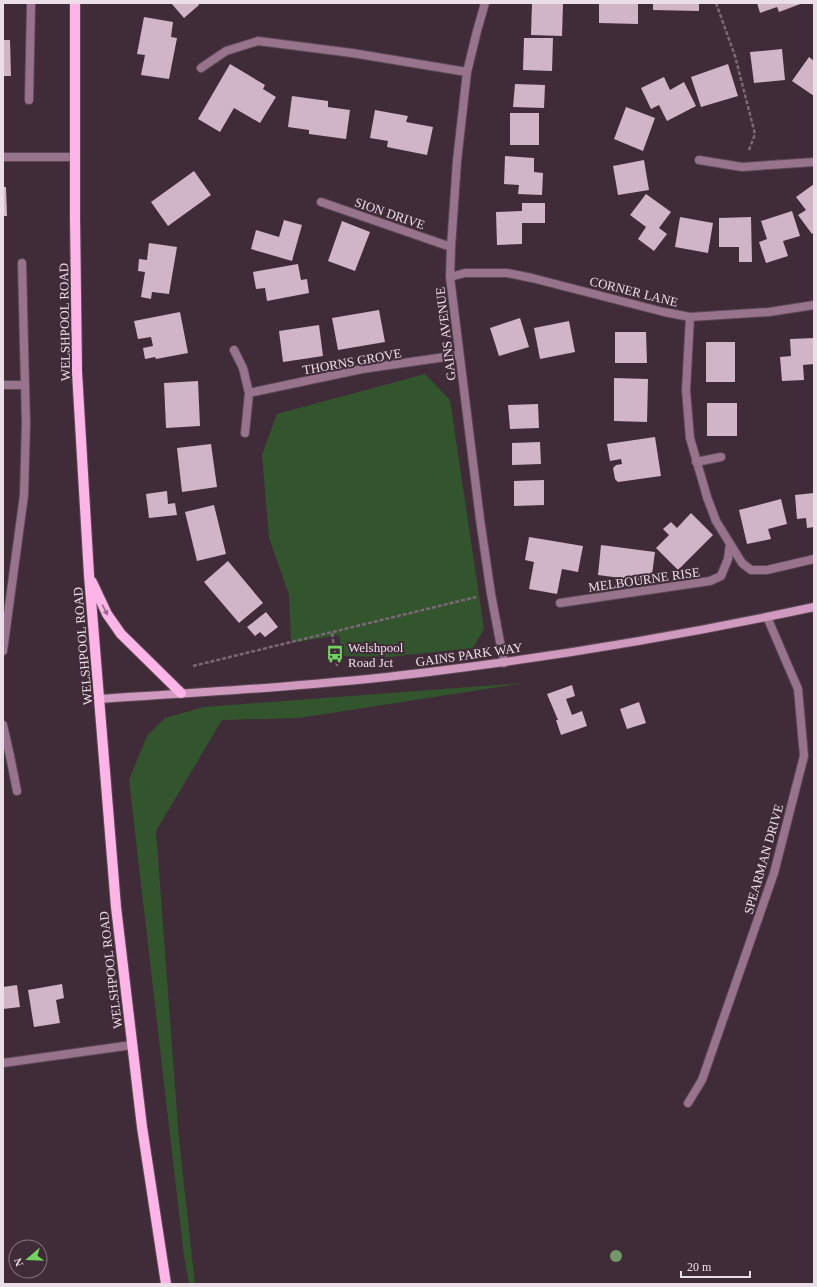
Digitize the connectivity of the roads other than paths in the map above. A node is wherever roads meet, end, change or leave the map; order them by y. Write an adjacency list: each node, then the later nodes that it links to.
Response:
1 (75, 3): 8 (main road, WELSHPOOL ROAD)
2 (485, 3): 5 (street, GAINS AVENUE)
3 (31, 4): 6 (street)
4 (201, 68): 5 (street)
5 (467, 72): 12 (street, GAINS AVENUE)
6 (29, 100)
7 (3, 157): 8 (street)
8 (75, 157): 27 (main road, WELSHPOOL ROAD)
9 (699, 160): 10 (street)
10 (814, 162)
11 (321, 202): 12 (street, SION DRIVE)
12 (451, 247): 14 (street, GAINS AVENUE)
13 (22, 263): 20 (street)
14 (450, 277): 16 (street, CORNER LANE); 18 (street, GAINS AVENUE)
15 (814, 305): 16 (street, CORNER LANE)
16 (690, 317): 24 (street)
17 (234, 350): 21 (street)
18 (460, 355): 21 (street, THORNS GROVE); 32 (street, GAINS AVENUE)
19 (3, 385): 20 (street)
20 (25, 385): 31 (street)
21 (249, 393): 22 (street)
22 (245, 433)
23 (721, 457): 24 (street)
24 (696, 462): 25 (street)
25 (730, 544): 26 (street); 28 (street, MELBOURNE RISE)
26 (814, 559)
27 (89, 575): 33 (main road, one-way to 33); 34 (main road, WELSHPOOL ROAD)
28 (560, 603)
29 (814, 607): 30 (street, GAINS PARK WAY)
30 (767, 617): 32 (street, GAINS PARK WAY); 39 (street, SPEARMAN DRIVE)
31 (3, 651)
32 (504, 662): 33 (street, GAINS PARK WAY)
33 (181, 693): 34 (street, GAINS PARK WAY)
34 (99, 699): 37 (main road, WELSHPOOL ROAD)
35 (3, 724): 36 (street)
36 (17, 791)
37 (132, 1045): 38 (street); 40 (main road, WELSHPOOL ROAD)
38 (3, 1063)
39 (688, 1104)
40 (166, 1284)

